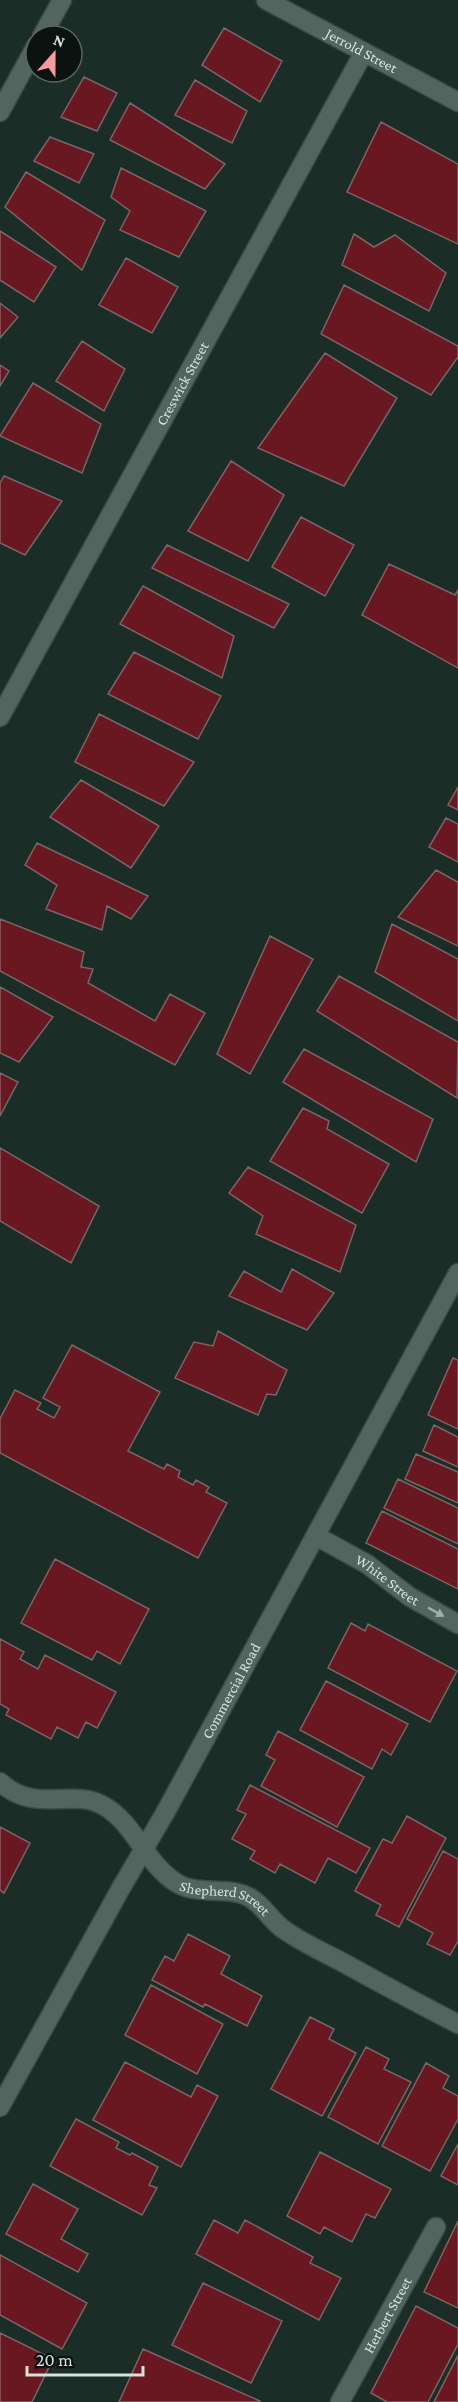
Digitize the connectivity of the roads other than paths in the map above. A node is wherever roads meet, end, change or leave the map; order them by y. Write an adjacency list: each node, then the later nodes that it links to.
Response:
1 (62, 0): 3 (street)
2 (266, 0): 4 (street, Jerrold Street)
3 (49, 24)
4 (364, 52): 6 (street, Jerrold Street); 8 (street, Creswick Street)
5 (24, 68): 7 (street)
6 (458, 102)
7 (0, 112)
8 (0, 717)
9 (458, 1274): 10 (street, Commercial Road)
10 (316, 1536): 11 (street, White Street, one-way to 11); 13 (street, Commercial Road)
11 (458, 1624)
12 (0, 1782): 13 (street, Shepherd Street)
13 (142, 1850): 14 (street, Shepherd Street); 15 (street, Commercial Road)
14 (458, 2024)
15 (0, 2107)
16 (436, 2227): 17 (street, Herbert Street)
17 (340, 2402)

